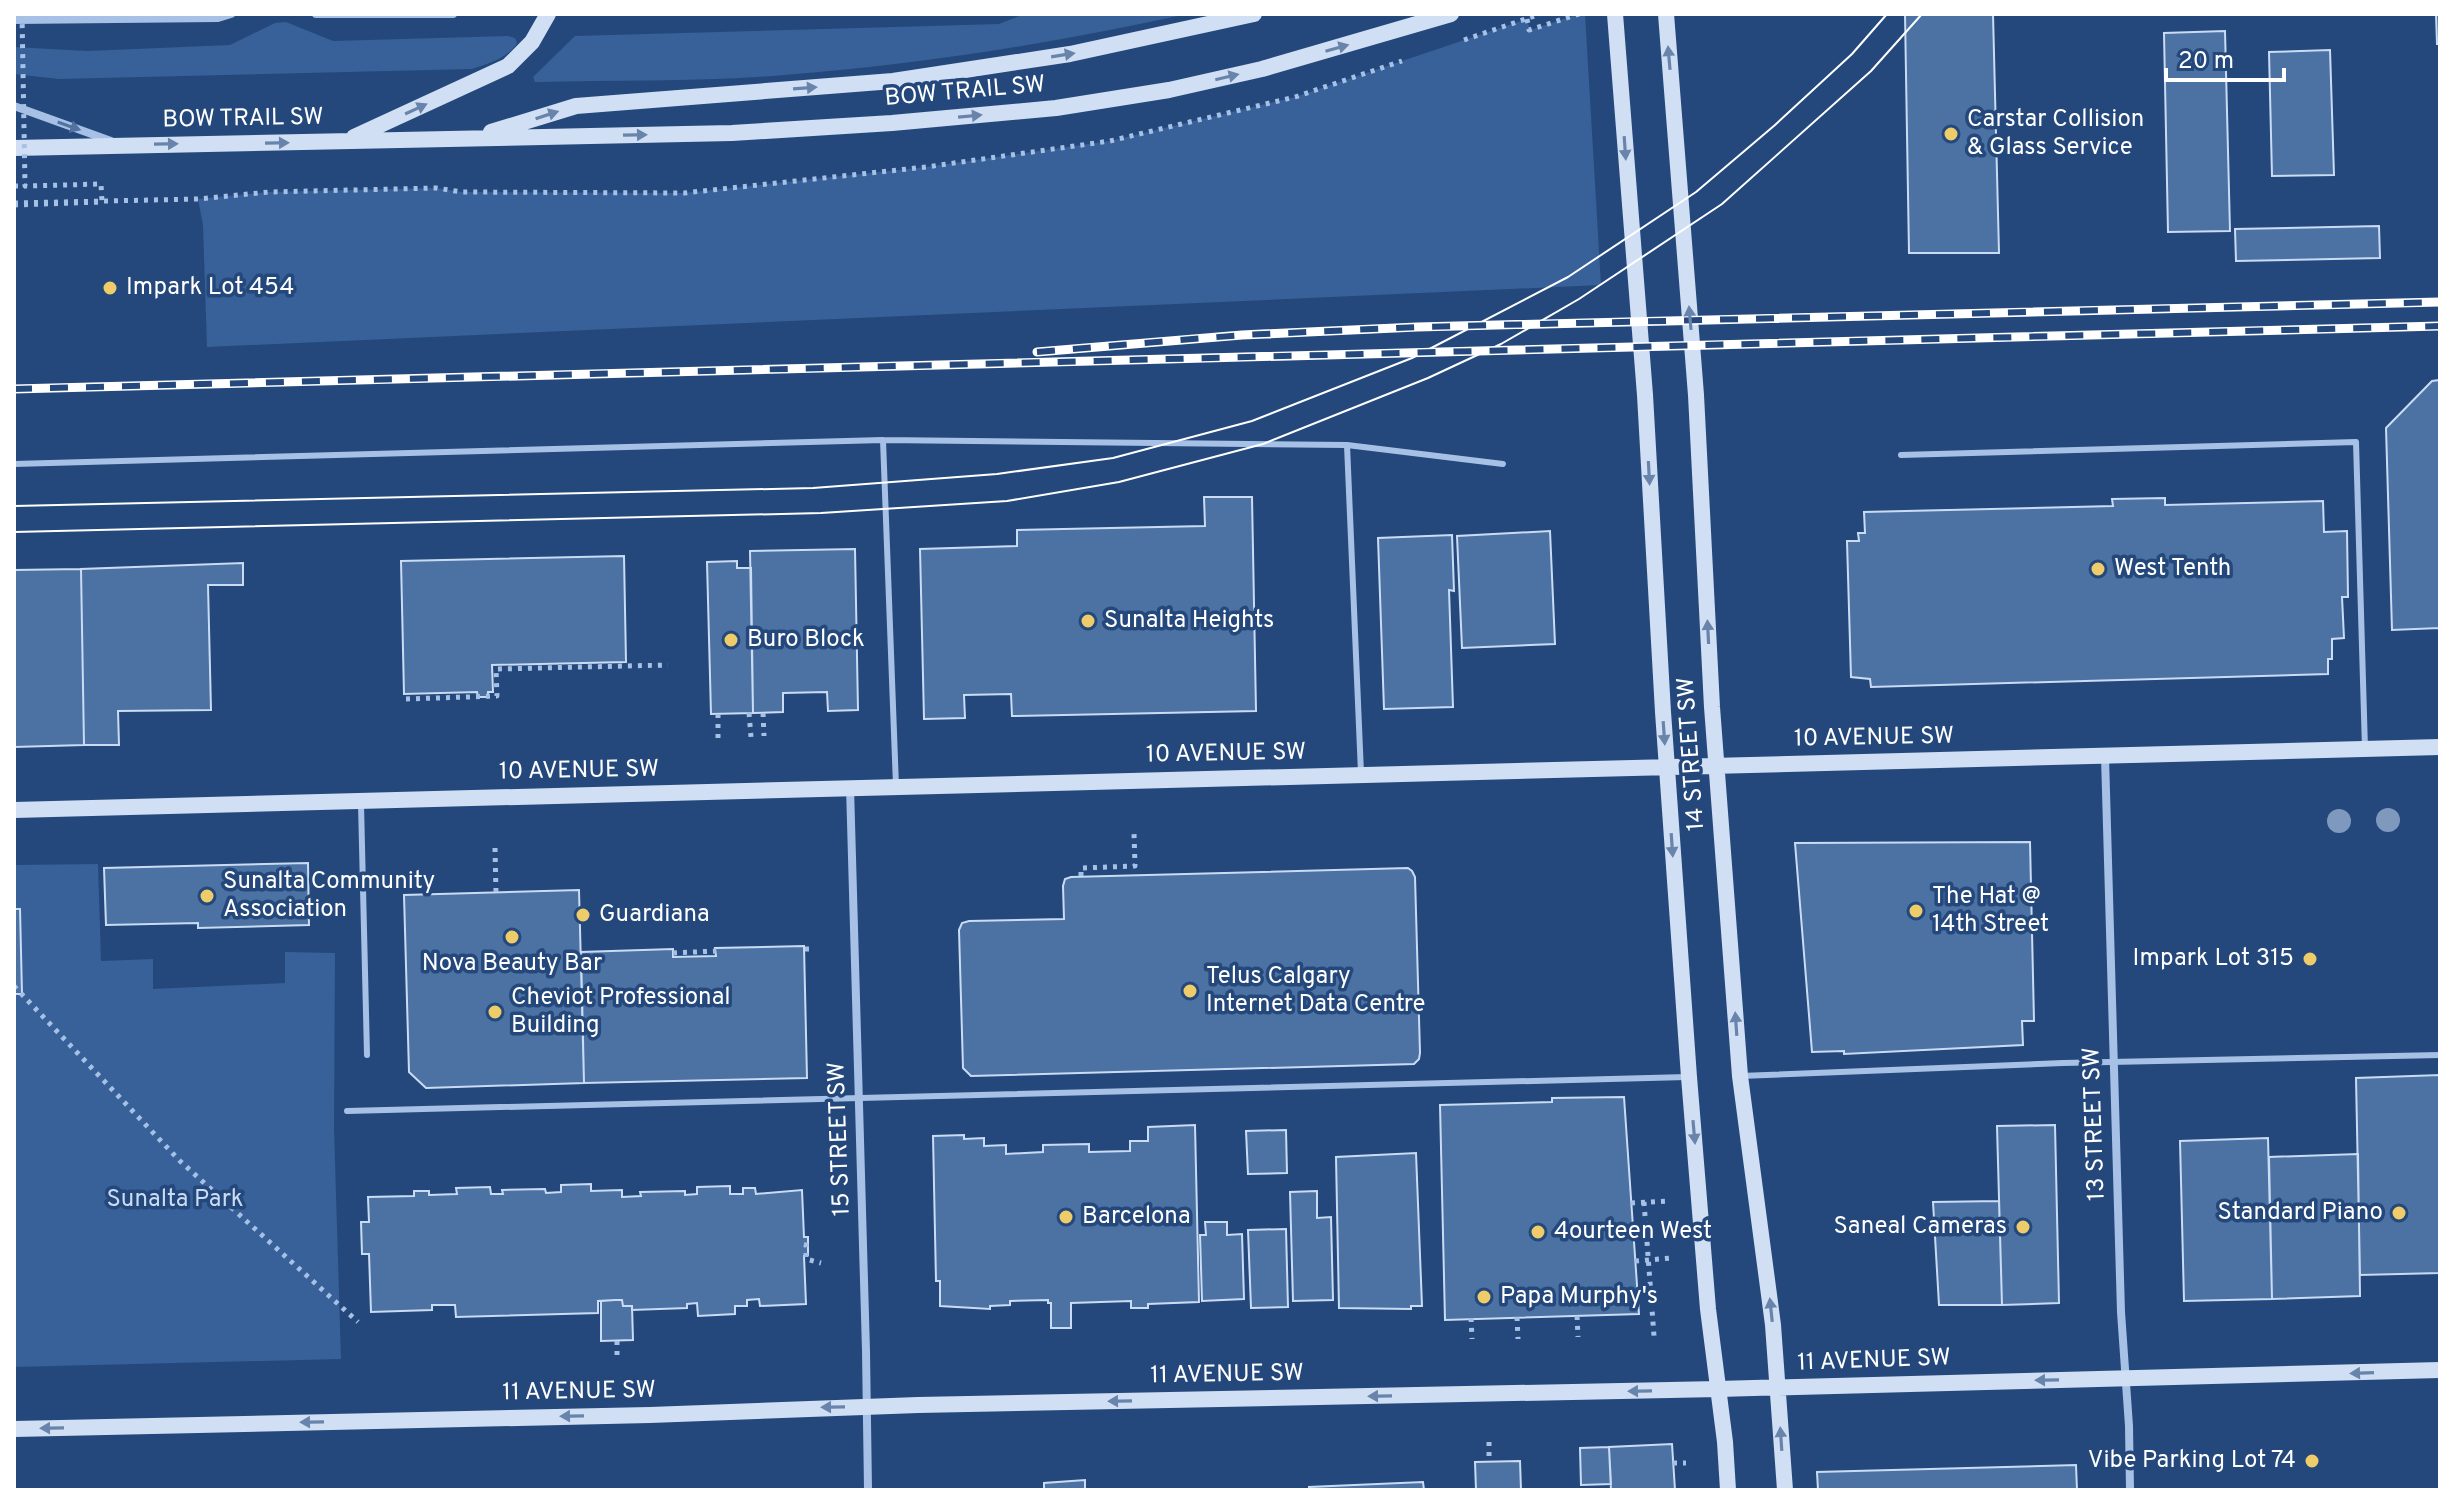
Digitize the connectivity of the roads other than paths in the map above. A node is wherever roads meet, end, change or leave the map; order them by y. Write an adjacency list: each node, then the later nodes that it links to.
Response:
1 (231, 14): 10 (street)
2 (317, 14): 3 (street)
3 (433, 14): 4 (street)
4 (453, 14)
5 (548, 14): 13 (main road, one-way to 5)
6 (1254, 14): 12 (main road, BOW TRAIL SW, one-way to 6)
7 (1451, 14): 12 (main road, BOW TRAIL SW, one-way to 7)
8 (1615, 14): 25 (main road, 14 STREET SW, one-way to 25)
9 (1666, 14): 24 (main road, 14 STREET SW, one-way to 9)
10 (14, 20)
11 (14, 106): 14 (street, one-way to 14)
12 (473, 138): 13 (main road, BOW TRAIL SW)
13 (345, 141): 14 (main road, BOW TRAIL SW, one-way to 13)
14 (123, 145): 15 (main road, BOW TRAIL SW)
15 (14, 148)
16 (883, 440): 17 (lane); 19 (lane); 27 (lane)
17 (1347, 445): 20 (lane); 26 (lane)
18 (1901, 455): 22 (lane)
19 (14, 464)
20 (1503, 464)
21 (2440, 747): 22 (main road, 10 AVENUE SW)
22 (2365, 749): 23 (main road, 10 AVENUE SW)
23 (2105, 757): 24 (main road, 10 AVENUE SW); 33 (street, 13 STREET SW)
24 (1717, 766): 25 (main road, 10 AVENUE SW); 34 (main road, 14 STREET SW, one-way to 24)
25 (1667, 767): 26 (main road, 10 AVENUE SW); 35 (main road, 14 STREET SW, one-way to 35)
26 (1361, 775): 27 (main road, 10 AVENUE SW)
27 (896, 786): 28 (main road, 10 AVENUE SW)
28 (850, 787): 29 (main road, 10 AVENUE SW); 36 (street, 15 STREET SW)
29 (361, 800): 30 (main road, 10 AVENUE SW); 31 (lane)
30 (14, 810)
31 (367, 1055)
32 (2440, 1055): 33 (lane)
33 (2113, 1063): 34 (lane); 39 (street, 13 STREET SW)
34 (1740, 1076): 40 (main road, 14 STREET SW, one-way to 34)
35 (1689, 1077): 36 (lane); 41 (main road, 14 STREET SW, one-way to 41)
36 (858, 1097): 37 (lane); 42 (street, 15 STREET SW)
37 (347, 1111)
38 (2440, 1370): 39 (main road, 11 AVENUE SW, one-way to 39)
39 (2125, 1379): 40 (main road, 11 AVENUE SW, one-way to 40); 47 (street, 13 STREET SW)
40 (1777, 1387): 41 (main road, 11 AVENUE SW); 46 (main road, 14 STREET SW, one-way to 40)
41 (1718, 1389): 42 (main road, 11 AVENUE SW, one-way to 42); 45 (main road, 14 STREET SW)
42 (866, 1407): 43 (main road, 11 AVENUE SW, one-way to 43); 44 (street, 15 STREET SW)
43 (14, 1429)
44 (868, 1490)
45 (1728, 1490)
46 (1785, 1490)
47 (2130, 1490)

